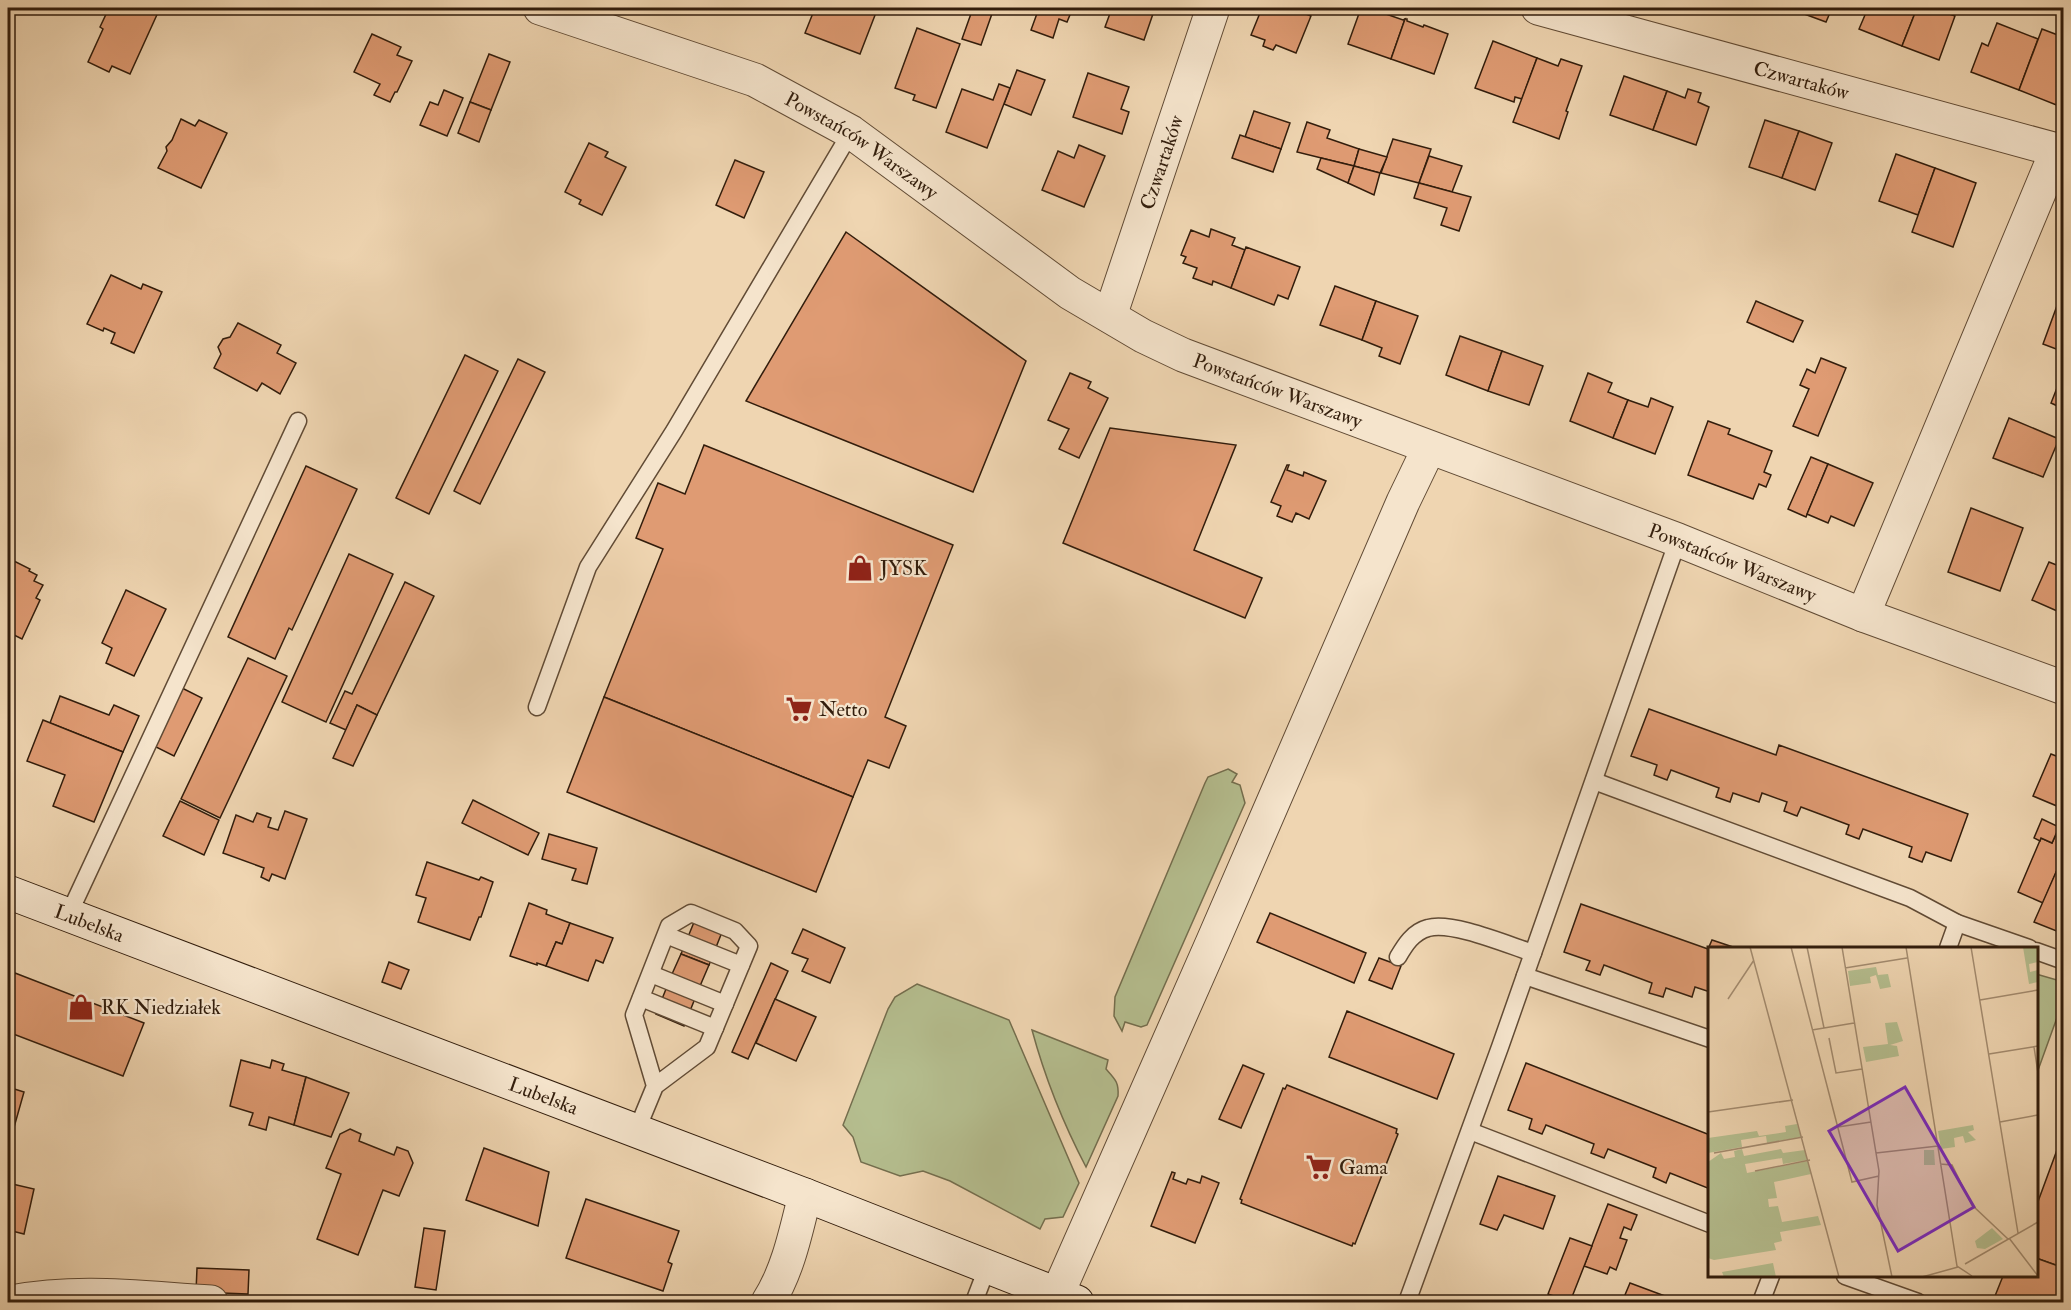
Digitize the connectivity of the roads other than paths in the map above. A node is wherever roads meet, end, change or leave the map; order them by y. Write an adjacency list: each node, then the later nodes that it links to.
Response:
1 (540, 8): 4 (street, Powstańców Warszawy)
2 (1213, 8): 6 (street, Czwartaków)
3 (1538, 8): 5 (street, Czwartaków)
4 (851, 132): 6 (street, Powstańców Warszawy); 12 (lane)
5 (2060, 151): 10 (street)
6 (1110, 316): 8 (street, Powstańców Warszawy)
7 (298, 421): 15 (lane)
8 (1429, 448): 9 (street, Powstańców Warszawy); 39 (street)
9 (1678, 540): 10 (street, Powstańców Warszawy); 13 (lane)
10 (1863, 615): 11 (street, Powstańców Warszawy)
11 (2064, 688)
12 (537, 707)
13 (1594, 781): 16 (lane); 21 (lane)
14 (8, 892): 15 (street, Lubelska)
15 (68, 916): 33 (street, Lubelska)
16 (1957, 923): 18 (lane); 19 (lane)
17 (666, 934): 24 (lane); 24 (lane); 25 (lane)
18 (1947, 947)
19 (2026, 947)
20 (2038, 951): 23 (lane)
21 (1533, 953): 22 (lane); 26 (lane)
22 (1398, 957)
23 (2064, 961)
24 (741, 965): 28 (lane)
25 (651, 974): 27 (lane); 28 (lane)
26 (1525, 976): 30 (lane); 32 (lane)
27 (641, 998): 29 (lane); 31 (lane)
28 (725, 1004): 29 (lane)
29 (715, 1028): 31 (lane)
30 (1708, 1038)
31 (655, 1086): 33 (lane)
32 (1470, 1131): 35 (lane); 44 (lane)
33 (636, 1132): 34 (street, Lubelska)
34 (805, 1195): 36 (street, Lubelska); 42 (street)
35 (1708, 1223)
36 (987, 1268): 39 (street, Lubelska); 43 (lane)
37 (1770, 1277): 45 (lane)
38 (1850, 1277): 46 (lane)
39 (1067, 1299)
40 (11, 1302): 41 (street)
41 (211, 1302)
42 (768, 1302)
43 (974, 1302)
44 (1407, 1302)
45 (1761, 1302)
46 (1918, 1302)

